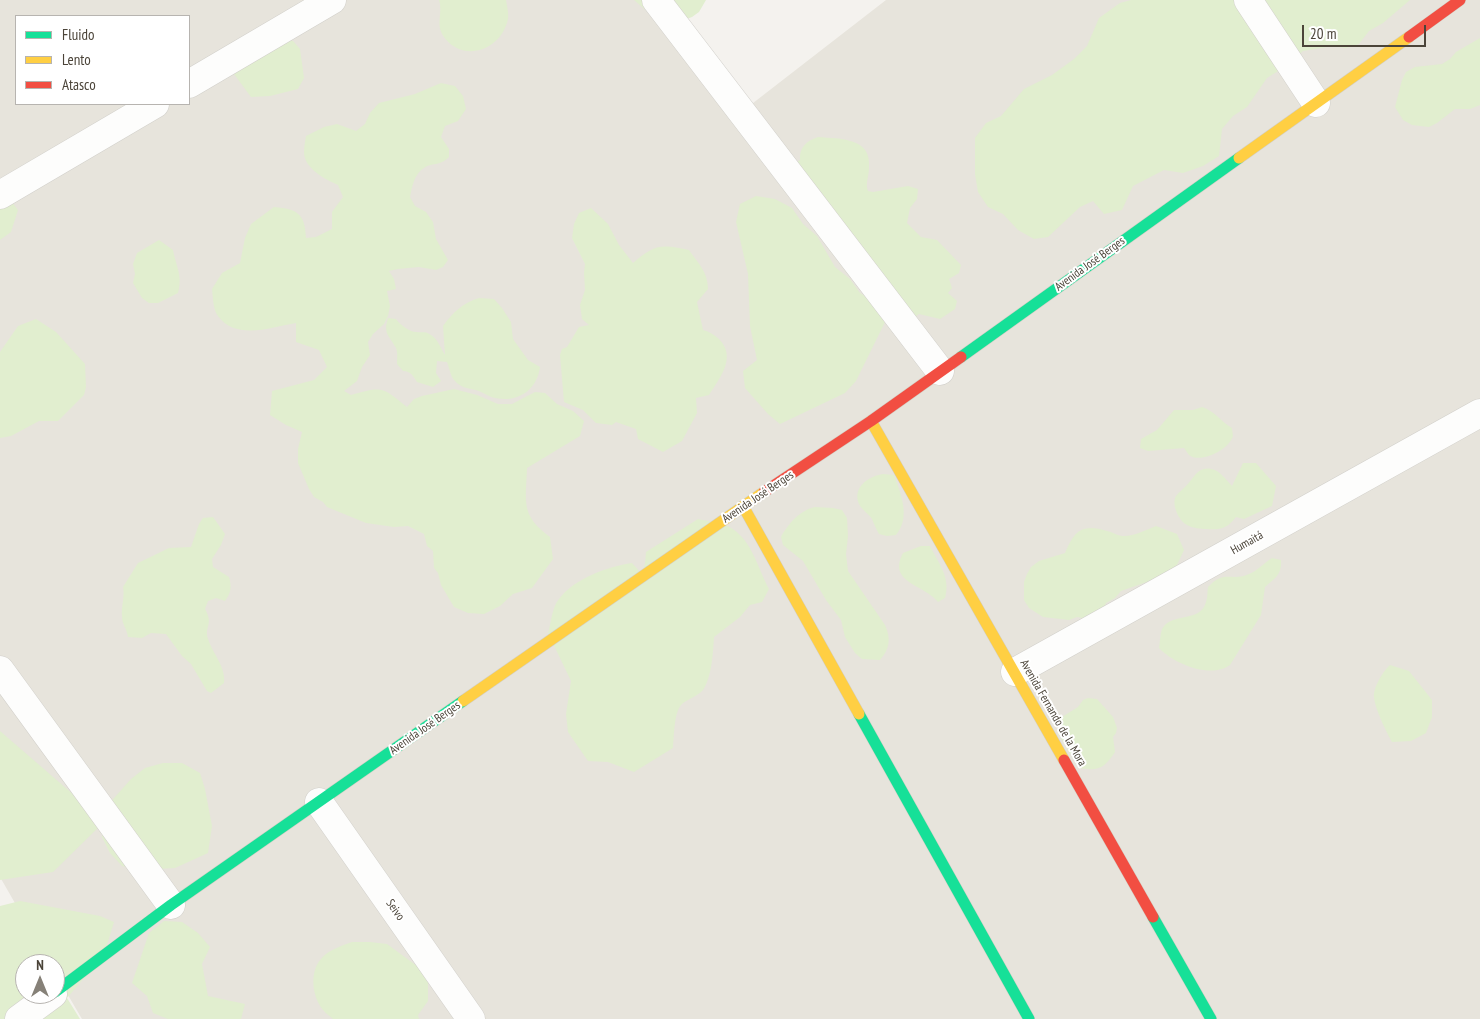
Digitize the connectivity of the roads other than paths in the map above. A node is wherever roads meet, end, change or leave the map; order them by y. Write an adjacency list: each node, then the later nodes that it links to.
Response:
1 (332, 0): 5 (street)
2 (656, 0): 9 (street)
3 (1248, 0): 6 (street)
4 (1460, 0): 6 (main road, Avenida José Berges)
5 (190, 83)
6 (1316, 103): 9 (main road, Avenida José Berges)
7 (153, 105): 8 (street)
8 (0, 195)
9 (940, 371): 11 (main road, Avenida José Berges)
10 (1480, 413): 14 (street, Humaitá)
11 (871, 421): 12 (main road, Avenida José Berges); 14 (main road, Avenida Fernando de la Mora)
12 (743, 506): 15 (main road, Avenida José Berges); 21 (main road)
13 (0, 670): 16 (street)
14 (1015, 672): 22 (main road, Avenida Fernando de la Mora)
15 (319, 802): 16 (main road, Avenida José Berges); 20 (street, Seivo)
16 (171, 905): 17 (main road, Avenida José Berges)
17 (65, 985)
18 (39, 1004): 19 (street, Avenida José Berges)
19 (19, 1019)
20 (471, 1019)
21 (1029, 1019)
22 (1211, 1019)

